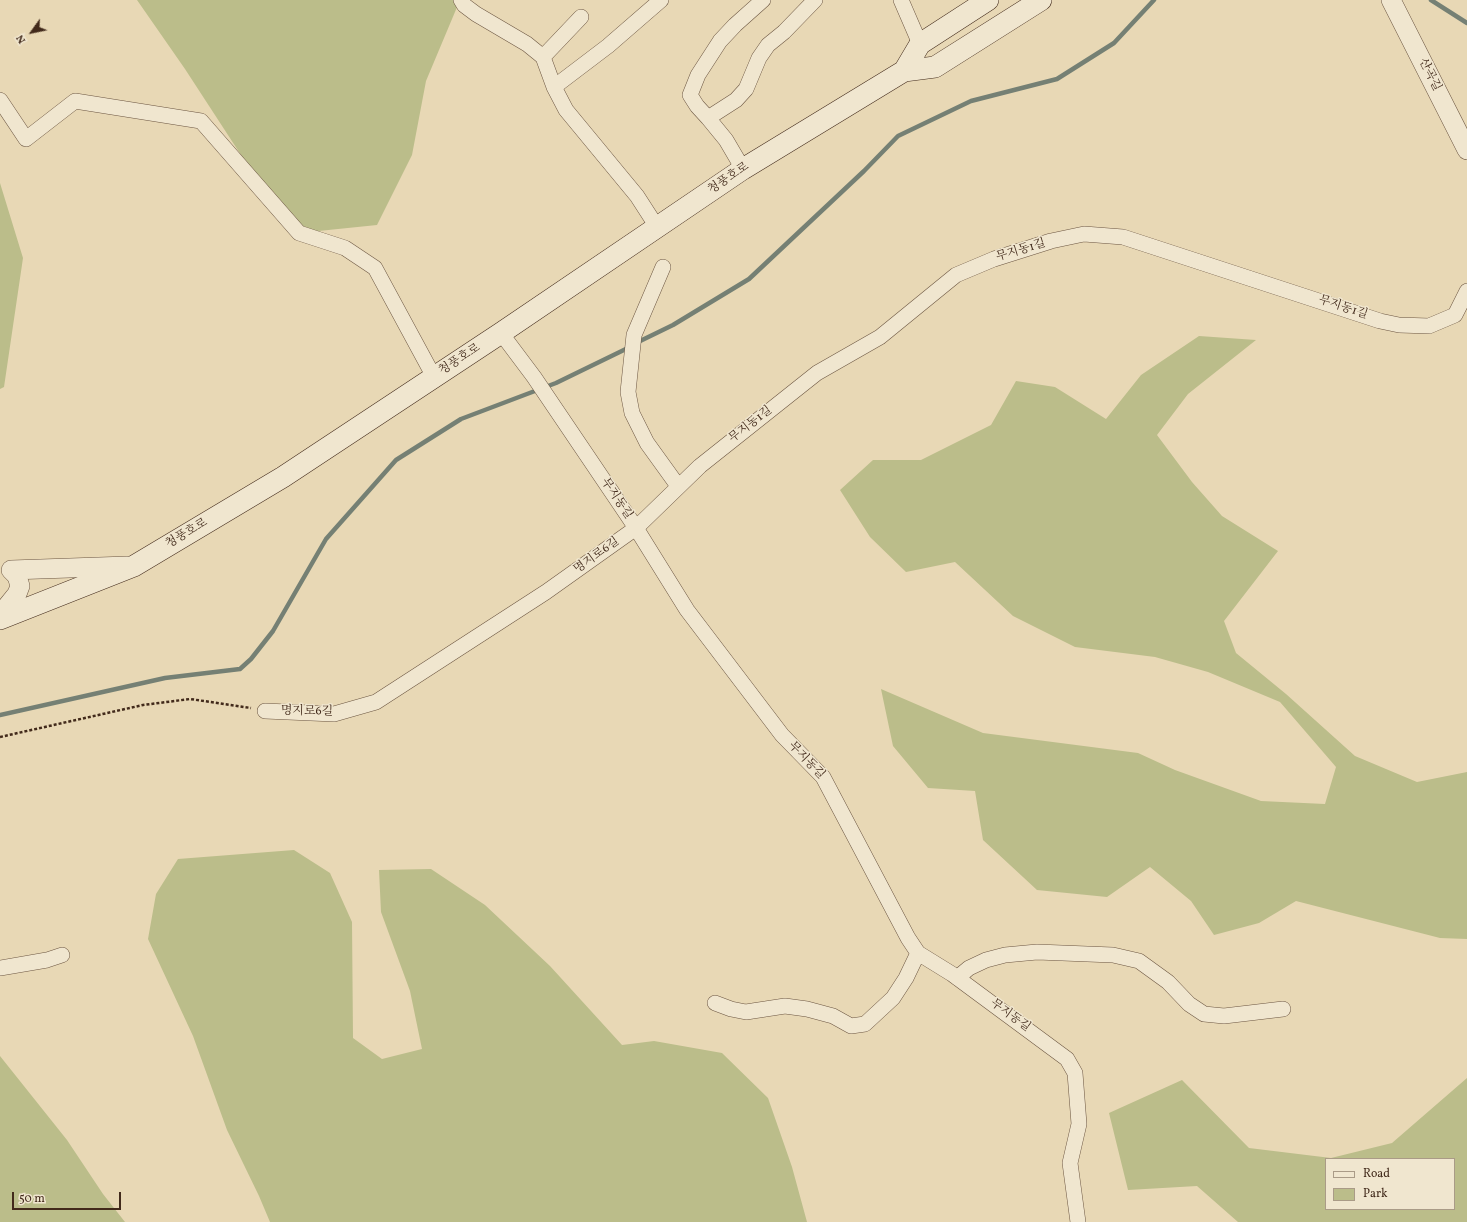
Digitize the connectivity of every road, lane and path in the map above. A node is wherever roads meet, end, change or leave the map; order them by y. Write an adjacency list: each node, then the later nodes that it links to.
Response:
1 (461, 0): 11 (street)
2 (661, 0): 13 (street)
3 (763, 0): 15 (street)
4 (815, 0): 15 (street)
5 (901, 0): 10 (street)
6 (988, 0): 10 (main road, 청풍호로)
7 (1041, 0): 12 (main road, 청풍호로)
8 (1391, 0): 16 (street, 산곡길)
9 (581, 17): 11 (street)
10 (920, 44): 12 (main road, 청풍호로)
11 (543, 57): 13 (street)
12 (904, 71): 17 (main road, 청풍호로)
13 (554, 87): 18 (street)
14 (0, 100): 22 (street)
15 (708, 118): 17 (street)
16 (1467, 150)
17 (743, 169): 18 (main road, 청풍호로)
18 (657, 226): 21 (main road, 청풍호로)
19 (663, 267): 23 (street)
20 (1467, 291): 23 (street, 무지동1길)
21 (501, 333): 22 (main road, 청풍호로); 24 (street, 무지동길)
22 (434, 377): 25 (main road, 청풍호로)
23 (678, 486): 24 (street, 무지동1길)
24 (636, 528): 29 (street, 명지로6길); 31 (street, 무지동길)
25 (134, 566): 26 (street); 28 (main road, 청풍호로)
26 (6, 571): 27 (street)
27 (0, 615)
28 (0, 619)
29 (265, 711): 30 (path, 명지로6길)
30 (0, 737)
31 (918, 954): 34 (street, 무지동길); 35 (street)
32 (62, 956): 33 (street)
33 (0, 968)
34 (957, 978): 36 (street); 37 (street, 무지동길)
35 (715, 1002)
36 (1283, 1009)
37 (1078, 1222)

